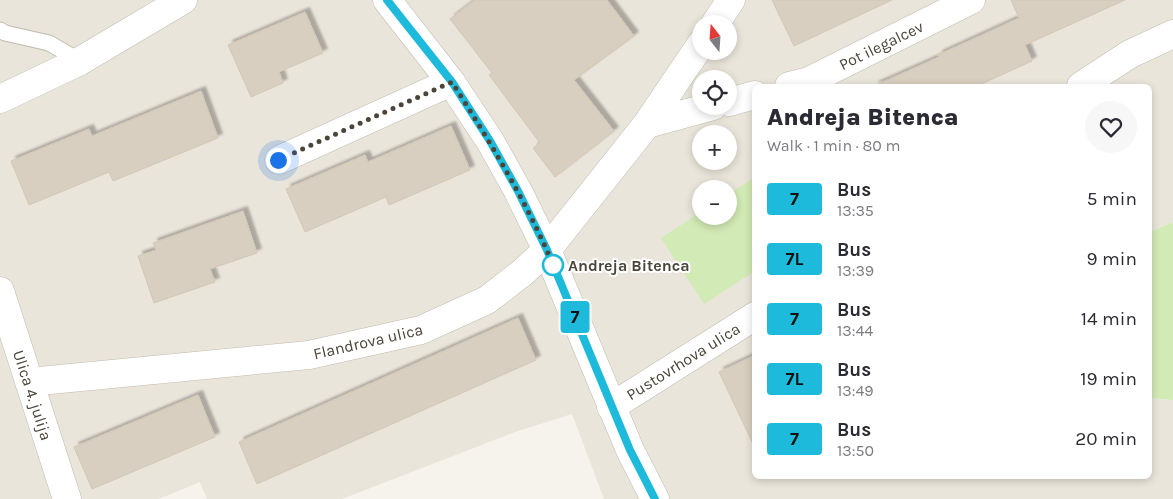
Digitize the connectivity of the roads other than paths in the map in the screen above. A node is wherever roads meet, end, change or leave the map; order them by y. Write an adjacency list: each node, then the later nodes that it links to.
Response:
1 (183, 0): 9 (street)
2 (387, 0): 10 (street)
3 (731, 0): 5 (street)
4 (971, 0): 11 (street, Pot ilegalcev)
5 (721, 15)
6 (0, 30): 9 (lane)
7 (1173, 34): 12 (street)
8 (692, 57): 17 (street, Flandrova ulica)
9 (80, 61): 14 (street)
10 (452, 82): 18 (street); 19 (street)
11 (797, 84)
12 (1083, 84)
13 (752, 96): 15 (street)
14 (0, 99)
15 (737, 100)
16 (692, 112): 17 (street)
17 (647, 124): 19 (street, Flandrova ulica)
18 (278, 160)
19 (547, 250): 22 (street, Flandrova ulica); 23 (street)
20 (0, 291): 22 (street, Ulica 4. julija)
21 (752, 318): 23 (street, Pustovrhova ulica)
22 (29, 382): 24 (street, Ulica 4. julija)
23 (611, 407): 25 (street)
24 (67, 499)
25 (655, 499)

